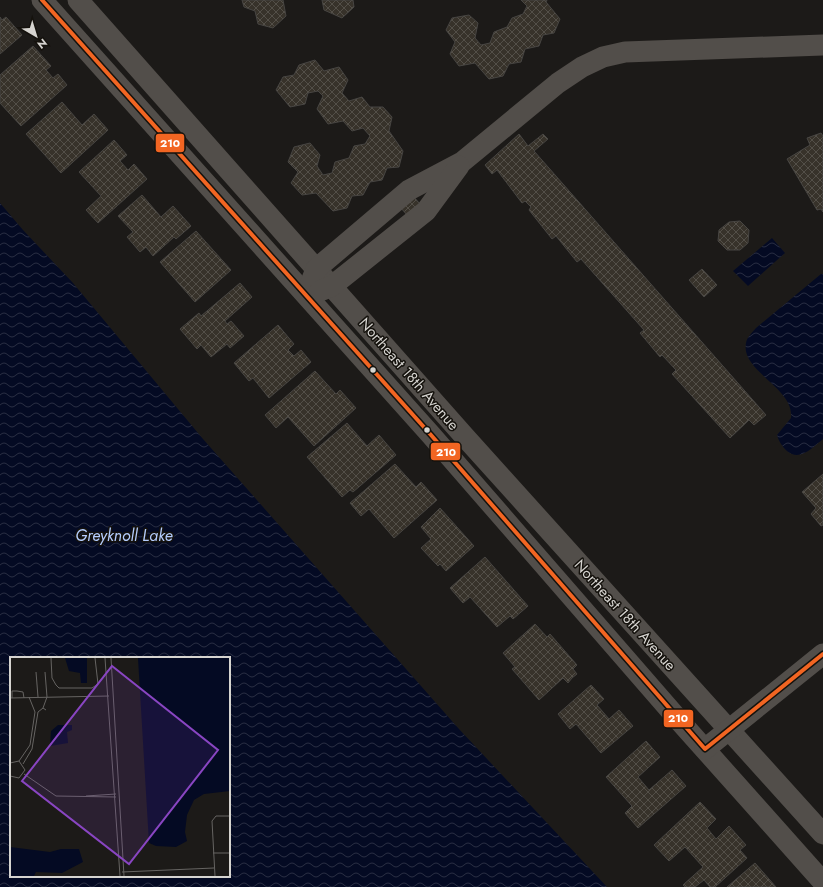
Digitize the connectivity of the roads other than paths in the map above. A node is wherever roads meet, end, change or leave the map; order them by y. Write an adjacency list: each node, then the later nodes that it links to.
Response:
1 (42, 0): 5 (street, Northeast 18th Avenue)
2 (78, 0): 4 (street, Northeast 18th Avenue)
3 (823, 45): 6 (street)
4 (192, 129): 5 (street); 7 (street, Northeast 18th Avenue)
5 (174, 146): 9 (street, Northeast 18th Avenue)
6 (462, 162): 7 (street); 8 (street)
7 (316, 269): 8 (street, Northeast 18th Avenue); 9 (street)
8 (332, 286): 9 (street); 11 (street, Northeast 18th Avenue)
9 (306, 296): 12 (street, Northeast 18th Avenue)
10 (823, 654): 11 (street)
11 (730, 729): 12 (street); 13 (street, Northeast 18th Avenue)
12 (705, 749): 14 (street, Northeast 18th Avenue)
13 (823, 834)
14 (823, 882)

